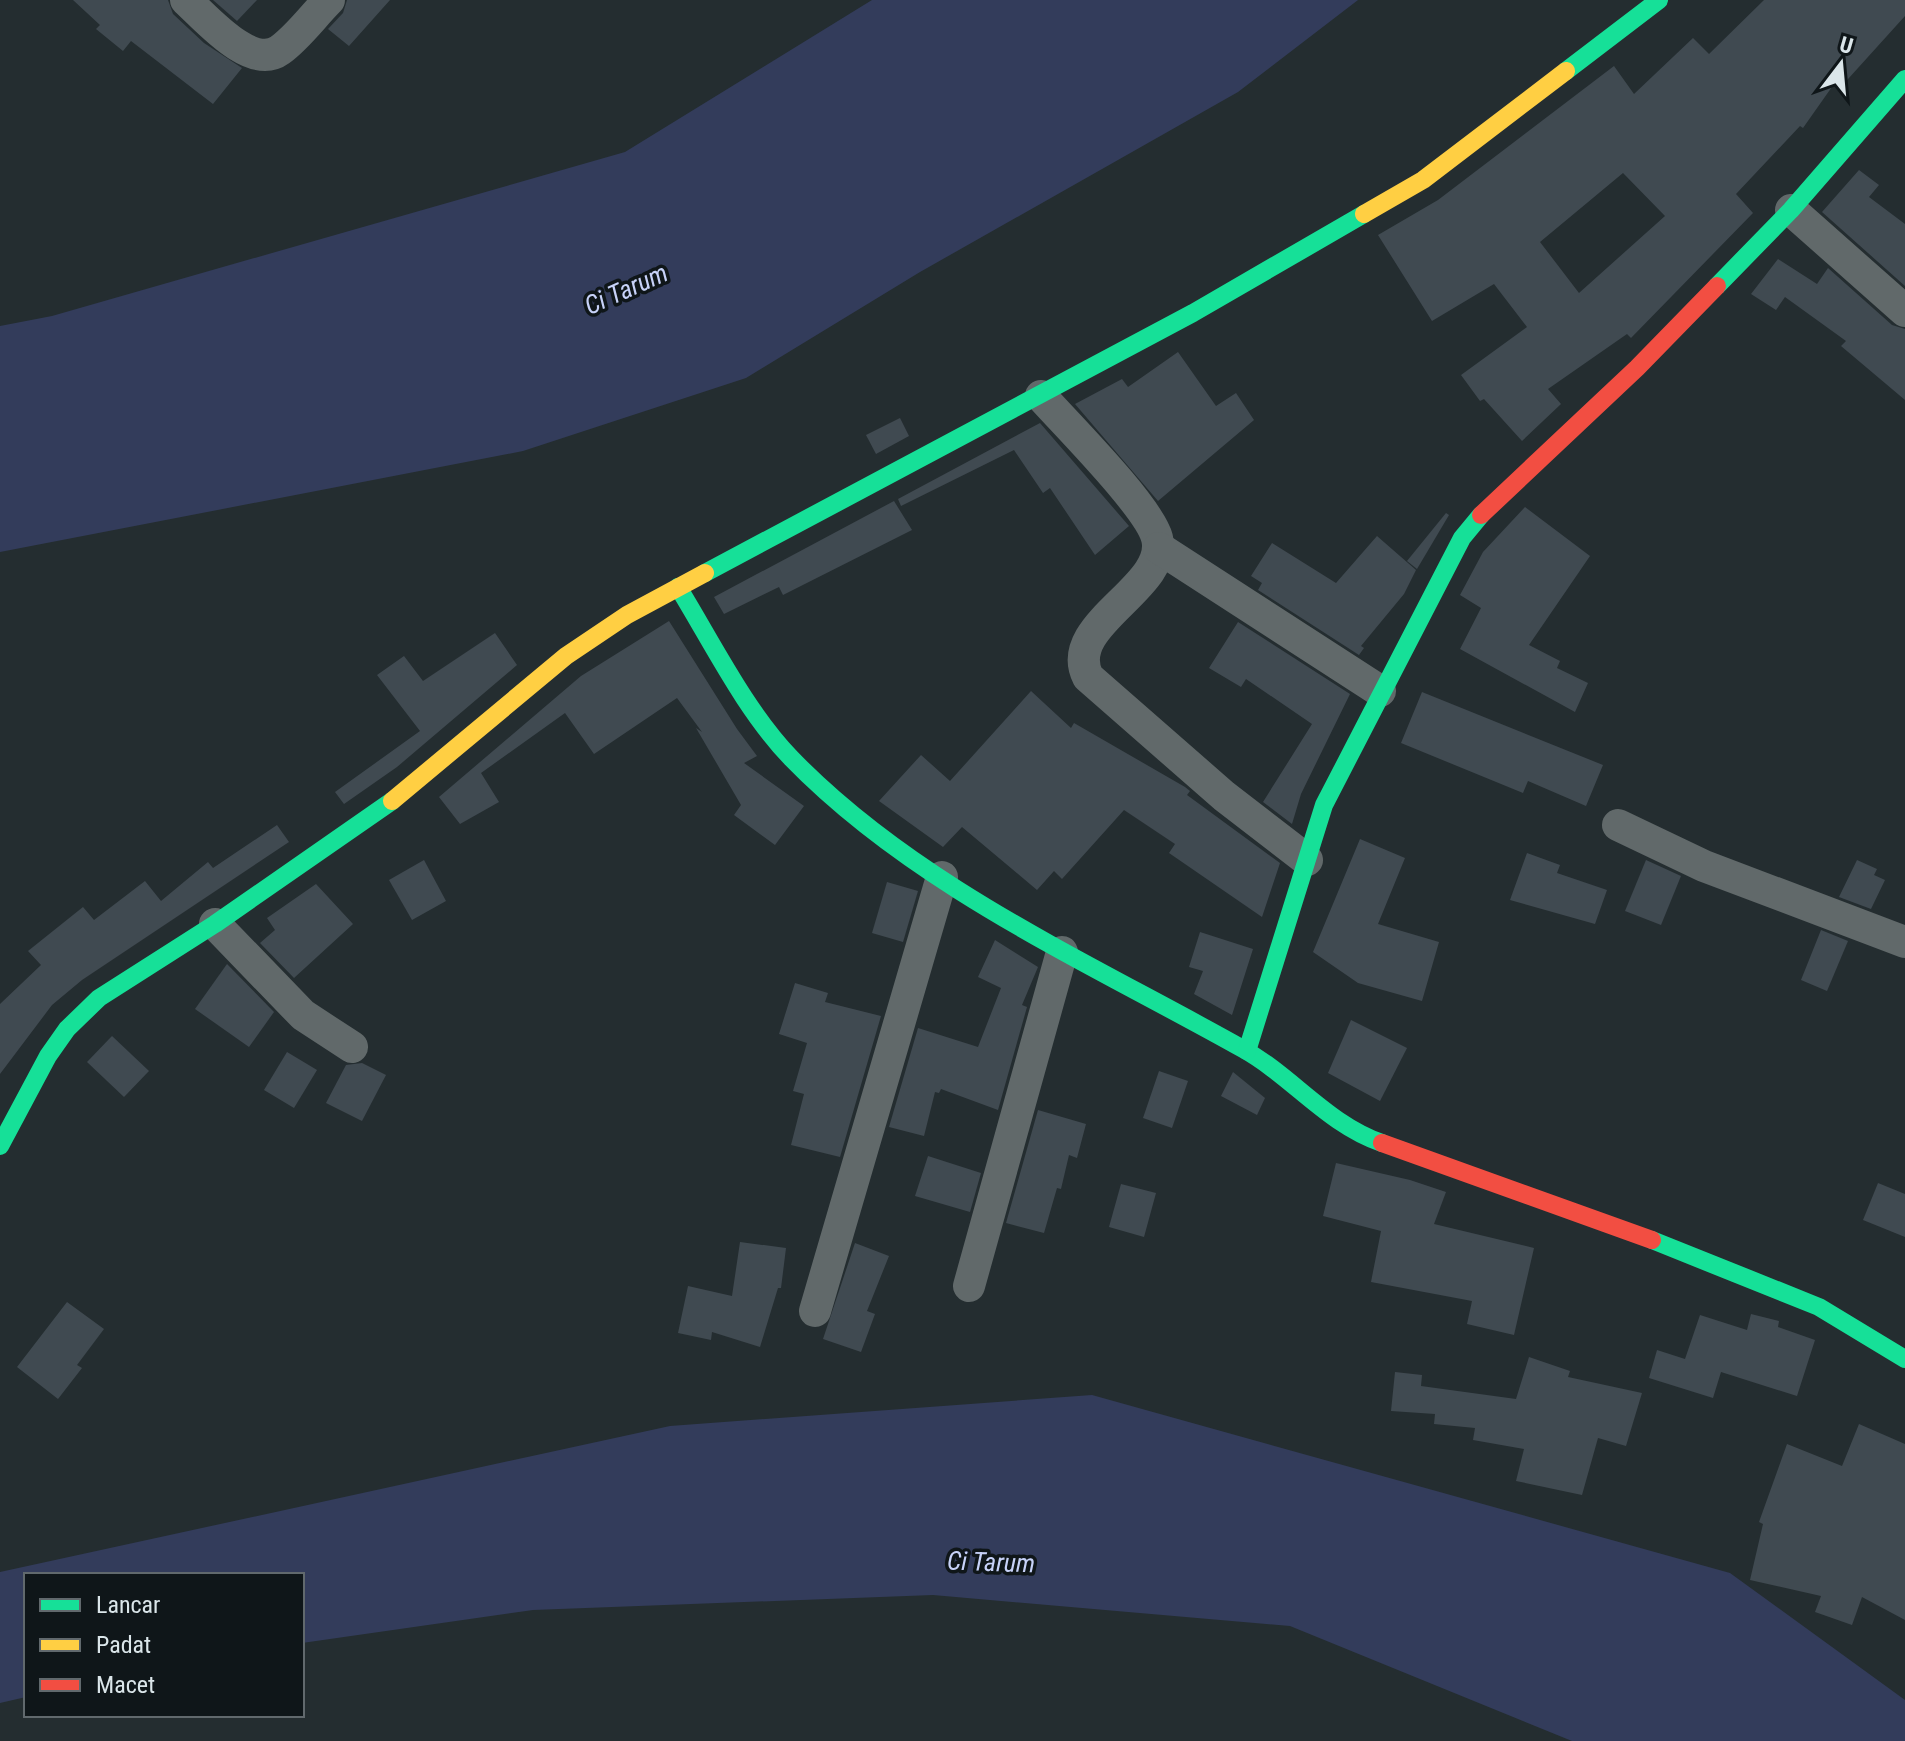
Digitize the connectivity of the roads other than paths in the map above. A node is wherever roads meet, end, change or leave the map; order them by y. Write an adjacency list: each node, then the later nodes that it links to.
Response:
1 (186, 0): 2 (street)
2 (329, 0)
3 (1659, 0): 7 (street)
4 (1905, 79): 5 (street)
5 (1791, 210): 6 (street); 10 (street)
6 (1905, 311)
7 (1041, 396): 8 (street); 9 (street)
8 (1159, 548): 10 (street); 12 (street)
9 (678, 587): 13 (street); 14 (street)
10 (1380, 691): 12 (street)
11 (1618, 825): 15 (street)
12 (1307, 860): 18 (street)
13 (942, 877): 16 (street); 21 (street)
14 (215, 924): 17 (street); 19 (street)
15 (1905, 942)
16 (1062, 952): 18 (street); 20 (street)
17 (352, 1047)
18 (1247, 1051): 22 (street)
19 (0, 1146)
20 (969, 1286)
21 (815, 1311)
22 (1905, 1359)

